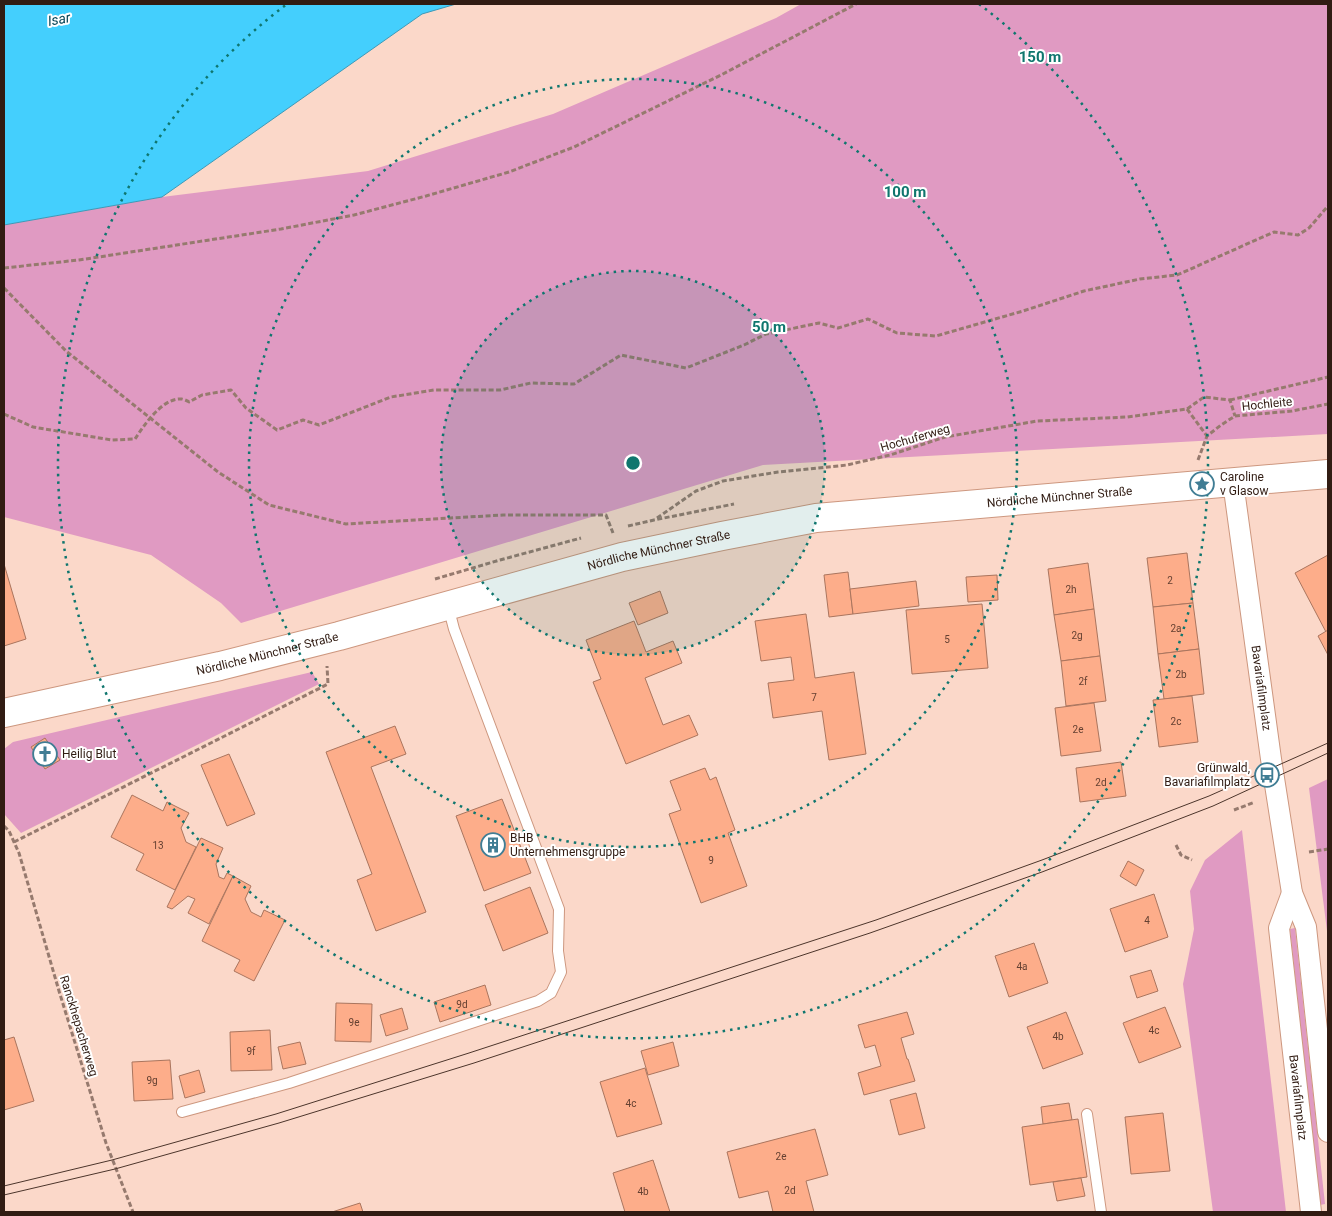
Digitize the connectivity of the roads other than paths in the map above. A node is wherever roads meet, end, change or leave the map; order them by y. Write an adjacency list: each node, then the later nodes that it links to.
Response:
1 (1328, 474): 2 (main road, Nördliche Münchner Straße)
2 (1233, 482): 3 (main road, Nördliche Münchner Straße); 5 (street, Bavariafilmplatz)
3 (448, 606): 4 (main road, Nördliche Münchner Straße); 6 (lane)
4 (4, 714)
5 (1292, 893): 8 (street, Bavariafilmplatz); 10 (street, Bavariafilmplatz)
6 (182, 1112)
7 (1087, 1114): 9 (lane)
8 (1328, 1132)
9 (1101, 1212)
10 (1311, 1212)

